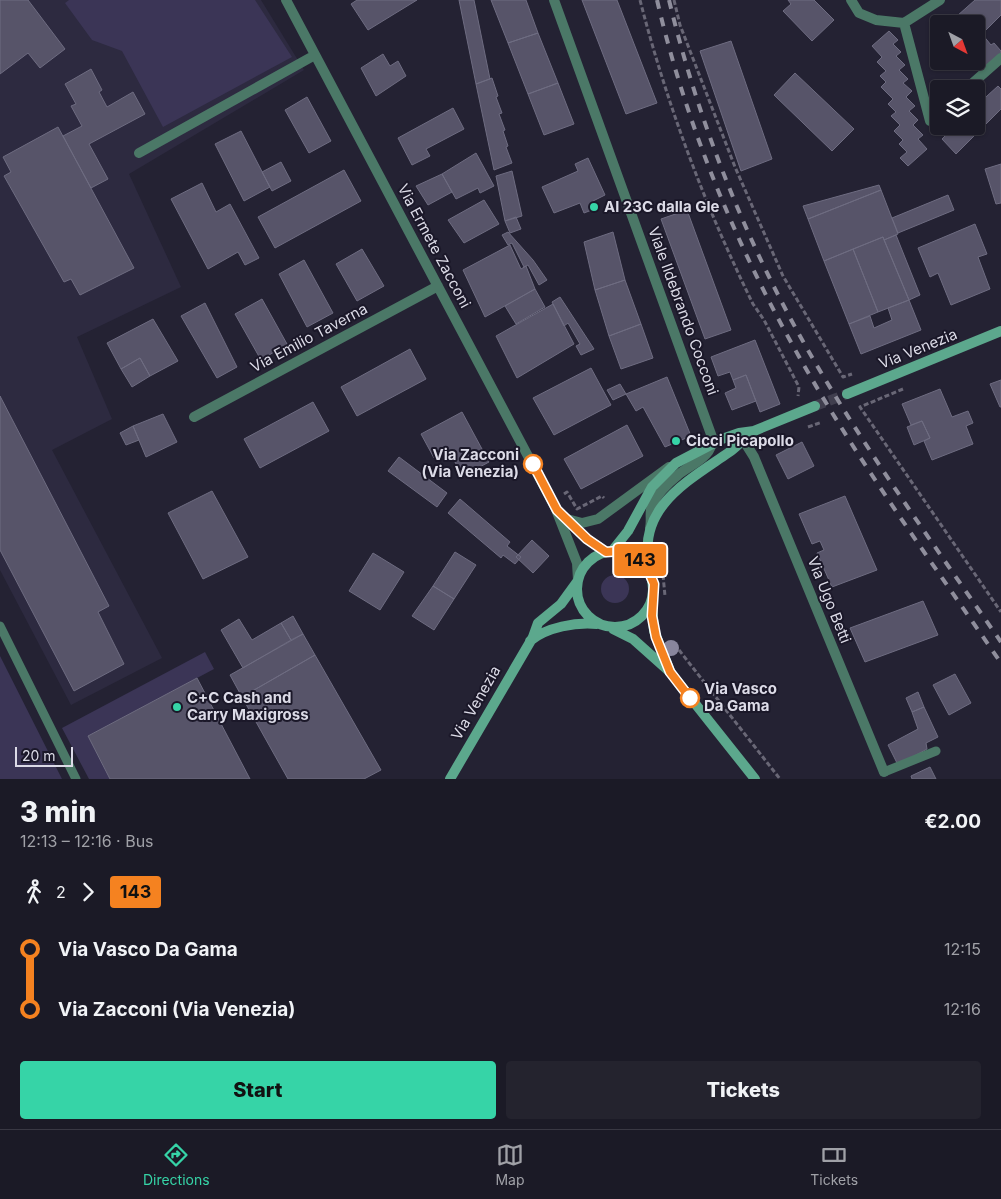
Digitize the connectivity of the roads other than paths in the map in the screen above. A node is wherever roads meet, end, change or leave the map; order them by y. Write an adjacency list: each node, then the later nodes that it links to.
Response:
1 (286, 0): 6 (street, Via Ermete Zacconi)
2 (554, 0): 18 (street, Viale Ildebrando Cocconi)
3 (851, 0): 5 (street)
4 (940, 0): 5 (street)
5 (904, 23): 9 (street)
6 (316, 55): 10 (street); 11 (street, Via Ermete Zacconi)
7 (1001, 58): 8 (street)
8 (976, 80)
9 (930, 121)
10 (139, 153)
11 (438, 286): 15 (street, Via Emilio Taverna); 20 (street, Via Ermete Zacconi)
12 (1001, 331): 13 (street, Via Venezia)
13 (847, 394)
14 (815, 406): 16 (street, Via Venezia)
15 (194, 417)
16 (754, 431): 17 (street, Via Venezia); 18 (street, Via Venezia)
17 (744, 441): 22 (street, Via Venezia); 32 (street, Via Ugo Betti)
18 (712, 443): 19 (street, Via Venezia); 22 (street)
19 (680, 460): 21 (street); 23 (street, Via Venezia)
20 (555, 507): 21 (street, Via Ermete Zacconi); 25 (street, Via Ermete Zacconi)
21 (567, 519): 23 (street, Via Ermete Zacconi)
22 (650, 528): 24 (street, Via Venezia)
23 (609, 552): 24 (street); 25 (street, Via Venezia)
24 (652, 575): 26 (street, Via Venezia)
25 (578, 580): 28 (street); 29 (street, Via Venezia)
26 (654, 594): 28 (street); 30 (street)
27 (0, 626): 33 (lane)
28 (602, 626): 29 (street); 30 (street)
29 (530, 642): 34 (street, Via Venezia)
30 (670, 672): 35 (street)
31 (936, 751): 32 (lane)
32 (884, 772)
33 (76, 779)
34 (450, 779)
35 (755, 779)

